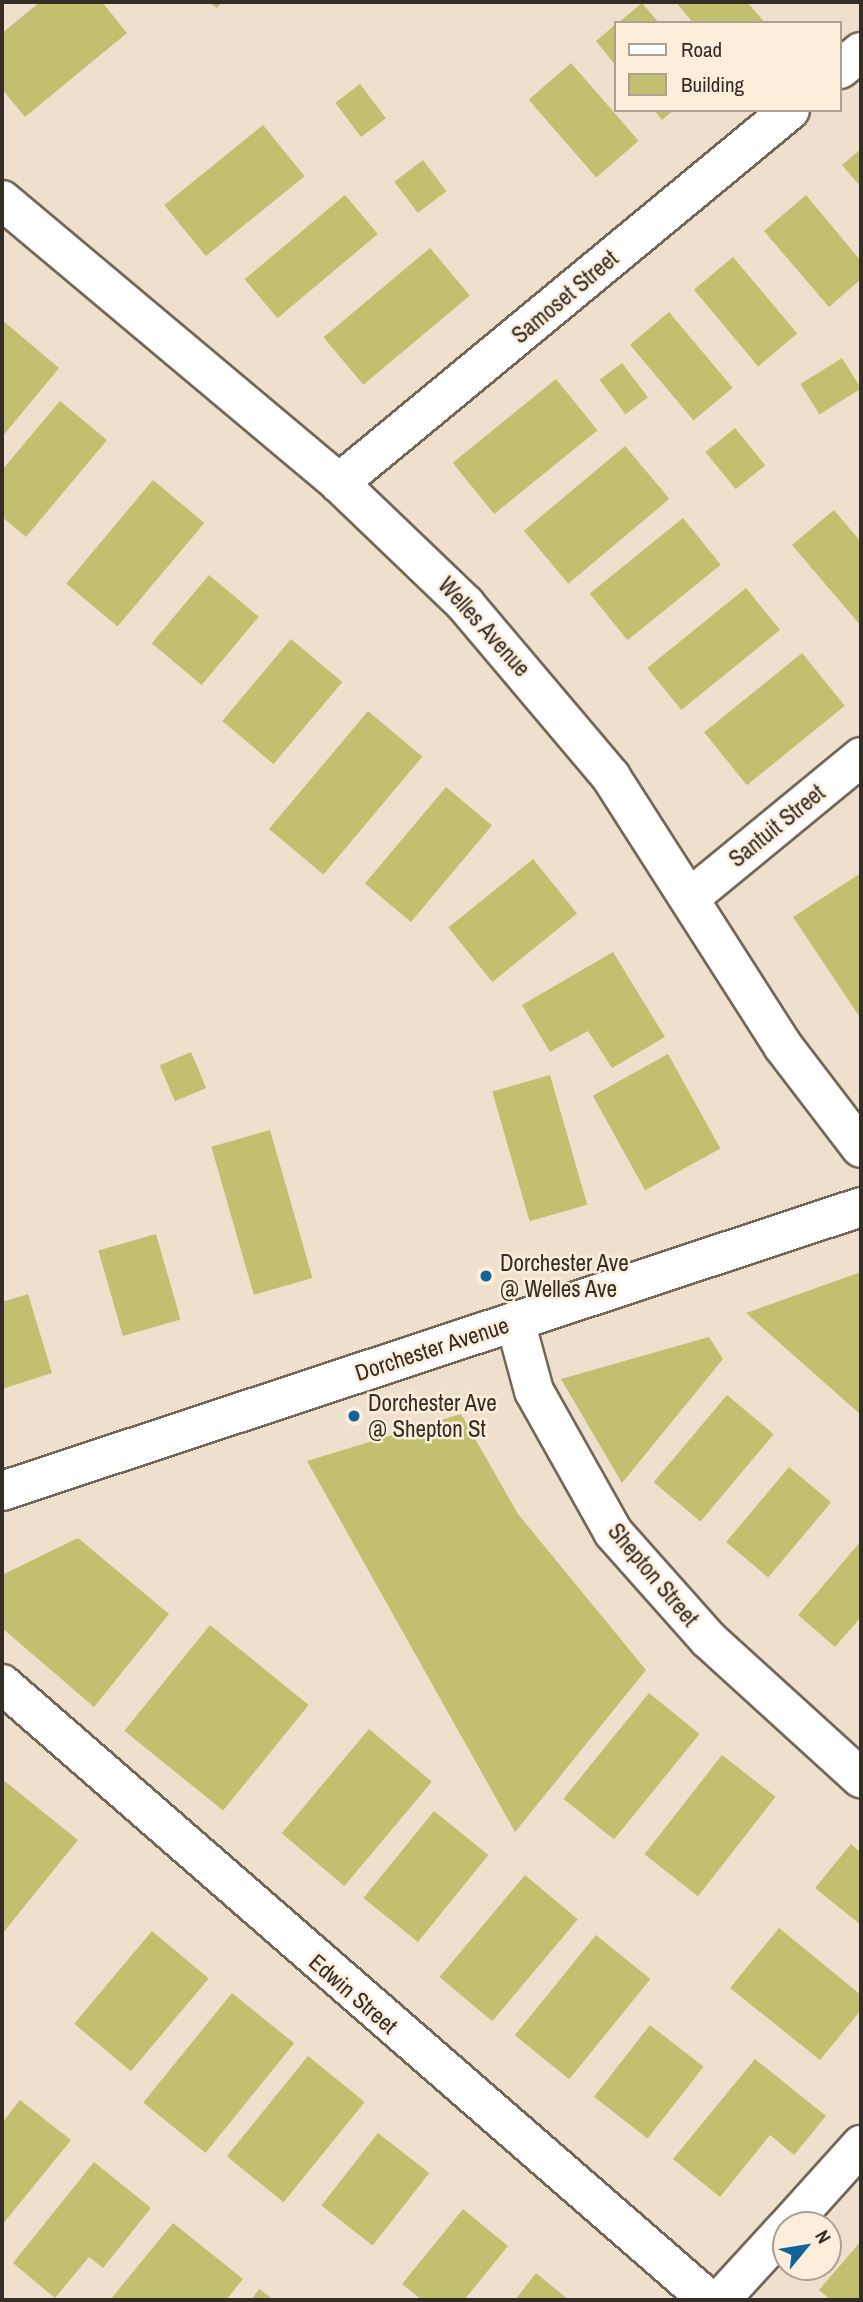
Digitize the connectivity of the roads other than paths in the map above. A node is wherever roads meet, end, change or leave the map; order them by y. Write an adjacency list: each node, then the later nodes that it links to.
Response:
1 (861, 51): 2 (street)
2 (842, 67)
3 (788, 112): 5 (street, Samoset Street)
4 (2, 200): 5 (street, Welles Avenue)
5 (339, 483): 7 (street, Welles Avenue)
6 (861, 757): 7 (street, Santuit Street)
7 (692, 896): 8 (street, Welles Avenue)
8 (861, 1148)
9 (861, 1207): 10 (street, Dorchester Avenue)
10 (515, 1321): 11 (street, Dorchester Avenue); 13 (street, Shepton Street)
11 (2, 1491)
12 (2, 1684): 17 (street, Edwin Street)
13 (861, 1778)
14 (861, 2145): 15 (street)
15 (801, 2211)
16 (772, 2243): 18 (street)
17 (709, 2300)
18 (720, 2300)

